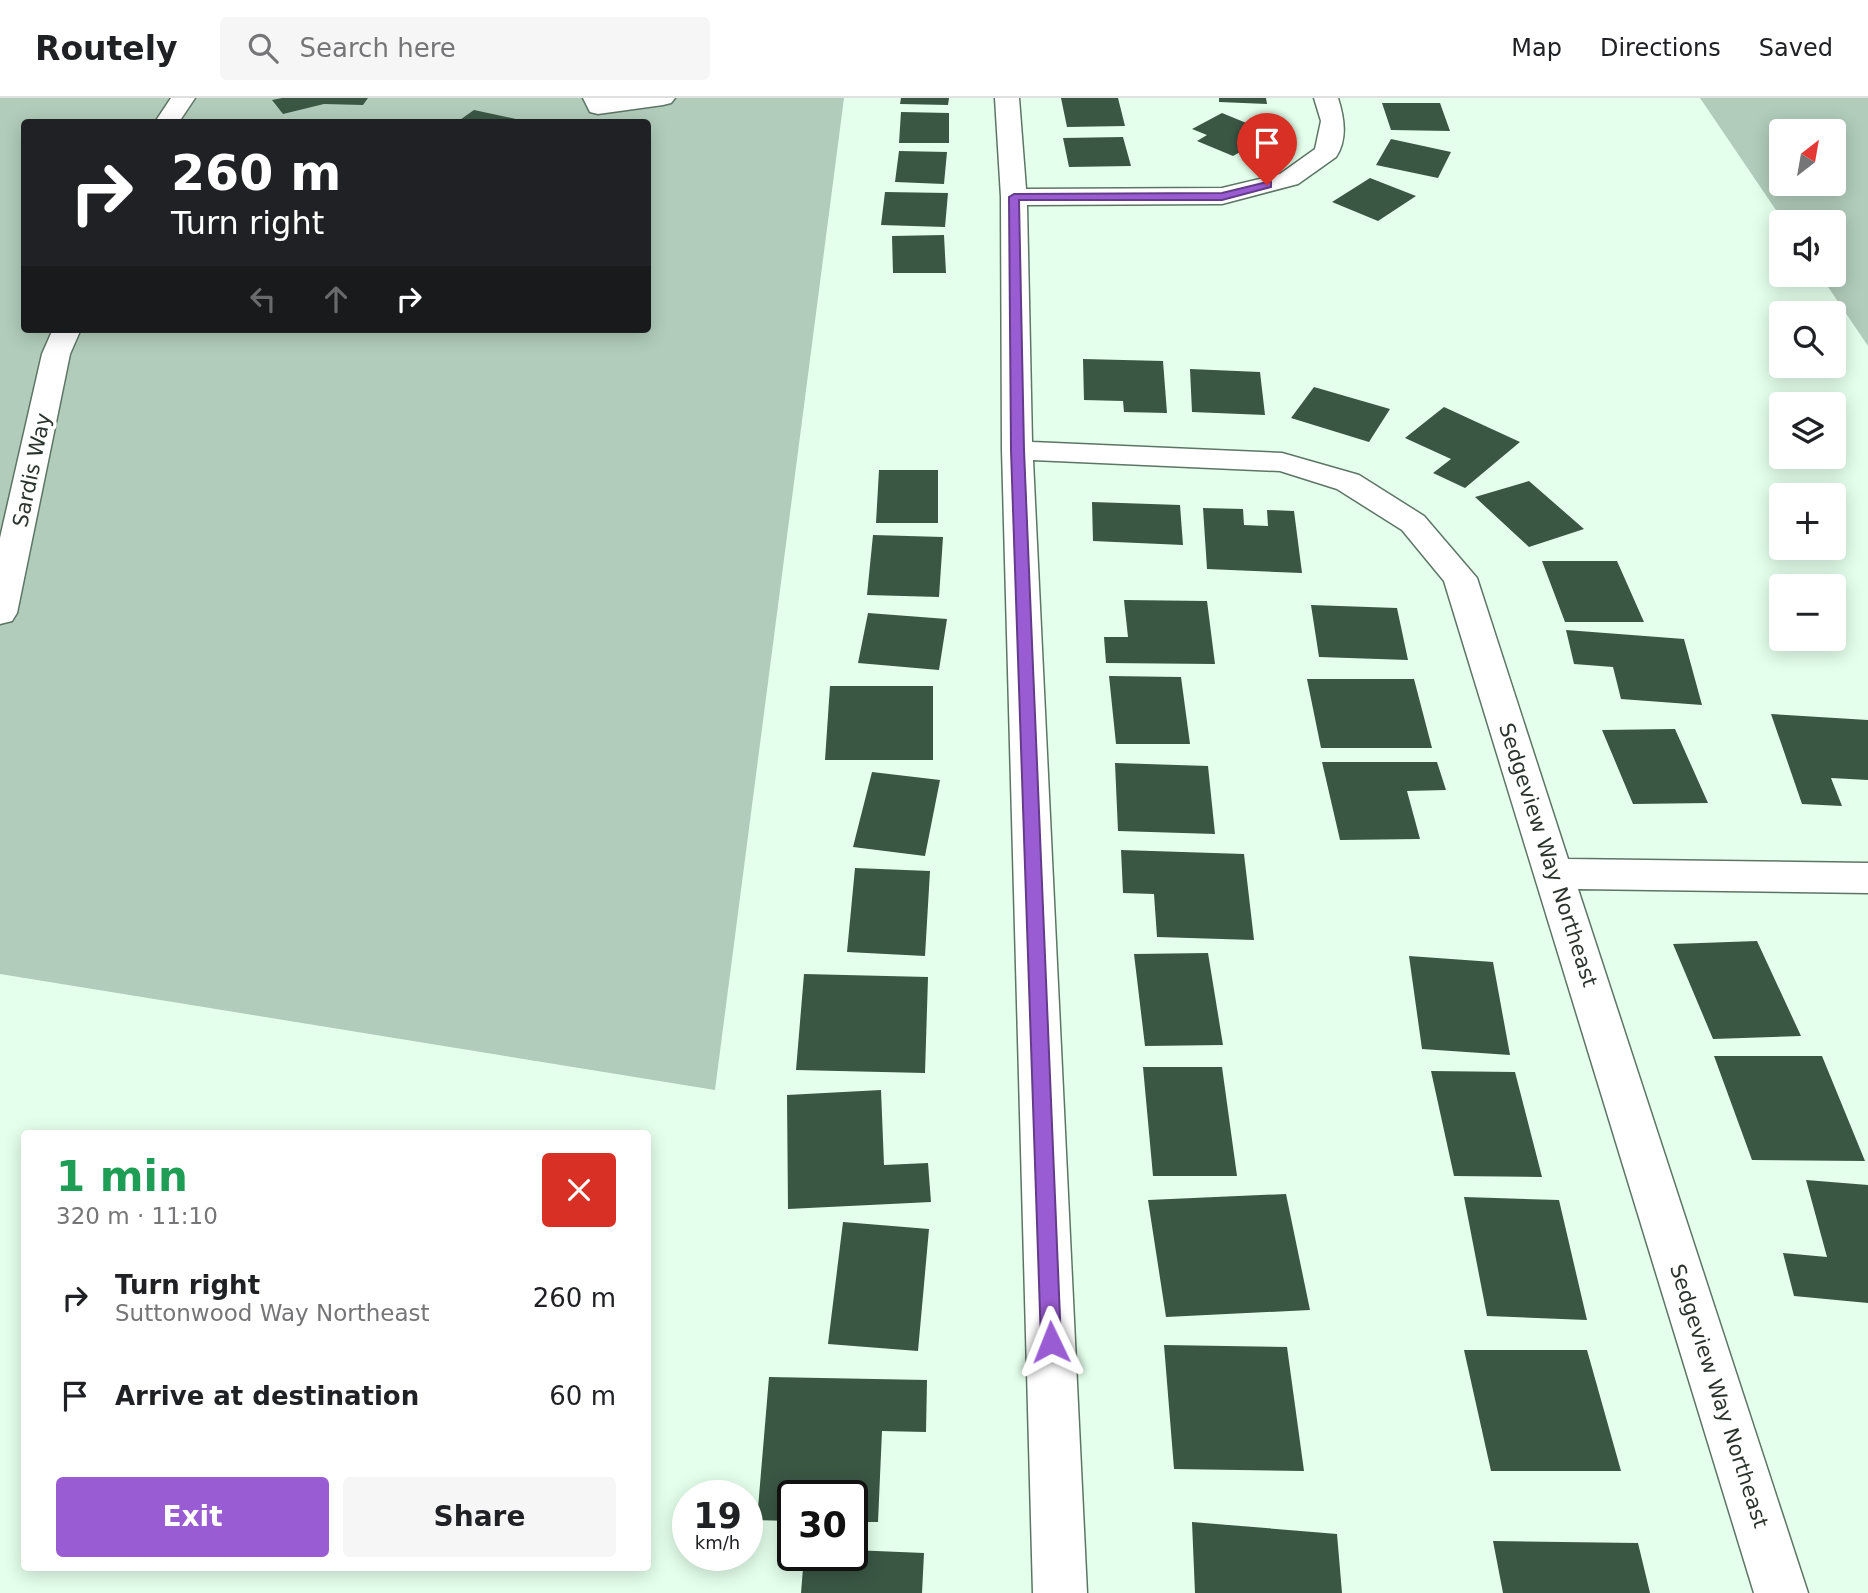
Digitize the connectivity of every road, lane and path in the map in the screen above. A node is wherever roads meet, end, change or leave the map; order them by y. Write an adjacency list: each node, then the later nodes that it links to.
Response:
1 (183, 98): 6 (street)
2 (595, 98): 3 (street)
3 (663, 98)
4 (1007, 98): 7 (street)
5 (1326, 98): 7 (street)
6 (169, 119)
7 (1014, 197): 9 (street)
8 (65, 333): 10 (street, Sardis Way)
9 (1017, 450): 11 (street, Sedgeview Way Northeast); 13 (street)
10 (0, 613)
11 (1554, 874): 12 (street); 14 (street, Sedgeview Way Northeast)
12 (1868, 877)
13 (1060, 1593)
14 (1781, 1593)

